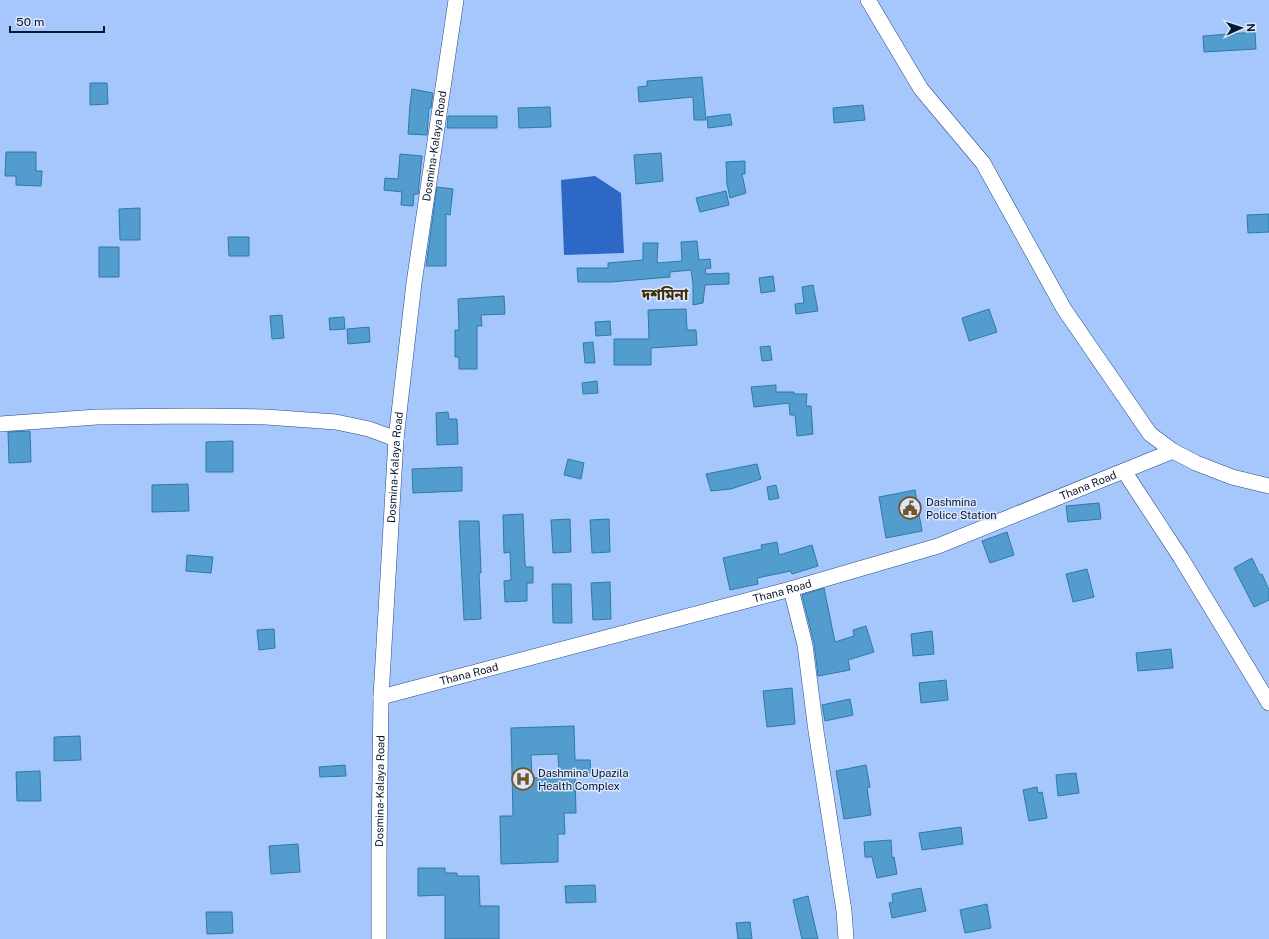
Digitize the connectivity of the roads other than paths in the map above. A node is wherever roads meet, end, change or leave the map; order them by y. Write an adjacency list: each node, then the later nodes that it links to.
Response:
1 (456, 0): 4 (street, Dosmina-Kalaya Road)
2 (868, 0): 5 (street)
3 (0, 424): 4 (street)
4 (396, 439): 9 (street, Dosmina-Kalaya Road)
5 (1173, 451): 6 (street, Thana Road); 7 (street)
6 (1124, 471): 8 (street, Thana Road); 10 (street)
7 (1269, 486)
8 (791, 589): 9 (street, Thana Road); 12 (street)
9 (381, 697): 11 (street, Dosmina-Kalaya Road)
10 (1269, 703)
11 (380, 939)
12 (846, 939)

